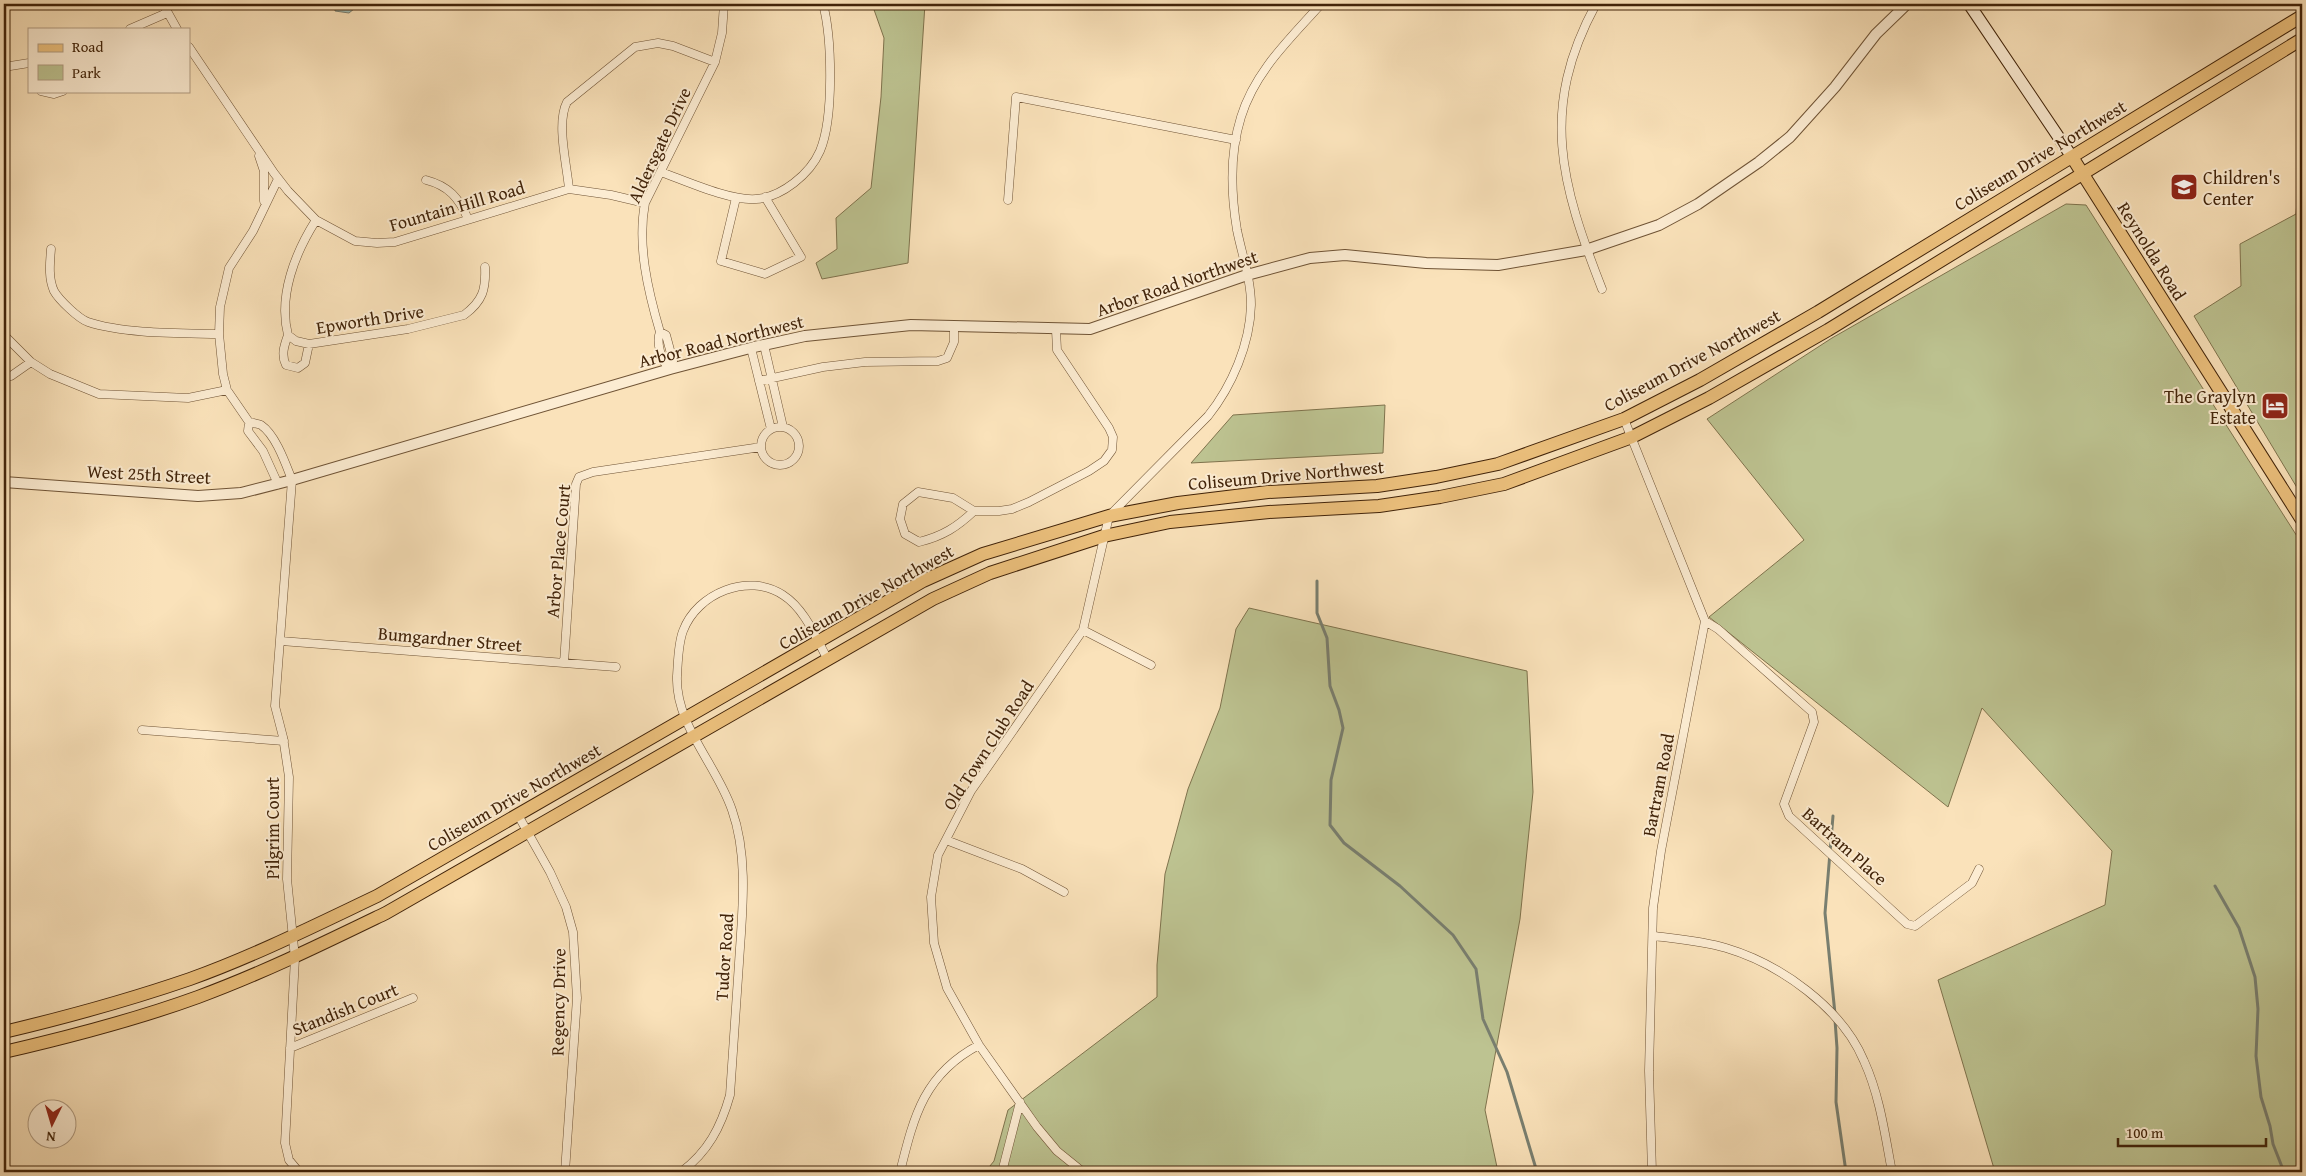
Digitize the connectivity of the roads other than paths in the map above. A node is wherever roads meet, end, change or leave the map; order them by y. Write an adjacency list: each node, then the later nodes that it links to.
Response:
1 (163, 4): 8 (street)
2 (724, 4): 14 (street, Aldersgate Drive)
3 (823, 4): 27 (street)
4 (1321, 4): 19 (street)
5 (1596, 4): 35 (street)
6 (1907, 4): 35 (street, Arbor Road Northwest)
7 (1969, 4): 21 (main road, Reynolda Road)
8 (167, 13): 10 (street); 11 (street)
9 (2302, 16): 21 (main road, Coliseum Drive Northwest)
10 (132, 28)
11 (176, 28)
12 (2302, 39): 23 (main road, Coliseum Drive Northwest)
13 (190, 48): 20 (street, Fountain Hill Road)
14 (715, 62): 22 (street, Aldersgate Drive); 26 (street)
15 (28, 63): 16 (street)
16 (4, 67)
17 (45, 92): 18 (street)
18 (60, 92)
19 (1236, 140): 29 (street); 37 (street)
20 (256, 147): 24 (street, Fountain Hill Road); 31 (street)
21 (2072, 156): 23 (main road, Reynolda Road); 53 (main road, Coliseum Drive Northwest)
22 (661, 172): 28 (street); 30 (street, Aldersgate Drive)
23 (2082, 174): 57 (main road, Coliseum Drive Northwest); 66 (main road, Reynolda Road)
24 (278, 179): 31 (street); 33 (street, Fountain Hill Road)
25 (426, 180): 32 (street)
26 (569, 190): 30 (street, Fountain Hill Road); 32 (street, Fountain Hill Road)
27 (765, 197): 28 (street); 28 (street)
28 (736, 198)
29 (1008, 200)
30 (646, 203): 48 (street, Aldersgate Drive)
31 (262, 209): 41 (street)
32 (468, 219): 33 (street, Fountain Hill Road)
33 (316, 220): 43 (street)
34 (51, 249): 41 (street)
35 (1586, 250): 37 (street, Arbor Road Northwest); 38 (street)
36 (485, 267): 44 (street, Epworth Drive)
37 (1247, 275): 40 (street, Arbor Road Northwest); 65 (street)
38 (1602, 289)
39 (954, 326): 40 (street, Arbor Road Northwest); 45 (street, Arbor Road Northwest); 50 (street)
40 (1056, 330): 64 (street)
41 (219, 334): 52 (street)
42 (4, 335): 47 (street)
43 (288, 335): 44 (street, Epworth Drive); 44 (street)
44 (309, 344)
45 (764, 345): 46 (street, Arbor Road Northwest); 50 (street)
46 (751, 348): 48 (street, Arbor Road Northwest); 51 (street)
47 (31, 362): 49 (street); 52 (street)
48 (670, 369): 61 (street, Arbor Road Northwest)
49 (4, 378)
50 (772, 378): 51 (street); 55 (street)
51 (760, 381): 56 (street)
52 (228, 390): 54 (street)
53 (1624, 419): 57 (street); 65 (main road, Coliseum Drive Northwest)
54 (249, 422): 59 (street); 60 (street)
55 (783, 427): 56 (street); 58 (street)
56 (771, 429): 58 (street)
57 (1632, 437): 67 (main road, Coliseum Drive Northwest); 68 (street)
58 (761, 447): 73 (street, Arbor Place Court)
59 (279, 450): 60 (street); 61 (street)
60 (266, 457): 63 (street)
61 (292, 480): 63 (street, West 25th Street); 70 (street, Pilgrim Court)
62 (4, 482): 63 (street, West 25th Street)
63 (278, 484)
64 (974, 511): 64 (street)
65 (1108, 516): 67 (street, Old Town Club Road); 71 (main road, Coliseum Drive Northwest)
66 (2302, 520)
67 (1104, 536): 69 (street, Old Town Club Road); 72 (main road, Coliseum Drive Northwest)
68 (1705, 621): 83 (street, Bartram Place); 85 (street, Bartram Road)
69 (1083, 630): 74 (street); 82 (street, Old Town Club Road)
70 (281, 641): 73 (street, Bumgardner Street); 79 (street, Pilgrim Court)
71 (818, 642): 72 (street, Tudor Road); 76 (main road, Coliseum Drive Northwest); 76 (street, Tudor Road)
72 (828, 660): 78 (main road, Coliseum Drive Northwest)
73 (564, 663): 75 (street, Bumgardner Street)
74 (1151, 665)
75 (616, 667)
76 (685, 719): 78 (street, Tudor Road); 80 (main road, Coliseum Drive Northwest)
77 (142, 730): 79 (street)
78 (695, 736): 81 (main road, Coliseum Drive Northwest); 96 (street, Tudor Road)
79 (284, 741): 86 (street, Pilgrim Court)
80 (518, 815): 81 (street, Regency Drive); 86 (main road, Coliseum Drive Northwest)
81 (527, 831): 87 (main road, Coliseum Drive Northwest); 95 (street, Regency Drive)
82 (946, 840): 84 (street); 90 (street, Old Town Club Road)
83 (1980, 869)
84 (1064, 892)
85 (1654, 936): 100 (street, Bartram Road); 101 (street)
86 (292, 937): 87 (street, Pilgrim Court); 89 (main road, Coliseum Drive Northwest)
87 (294, 958): 91 (street, Pilgrim Court); 92 (main road, Coliseum Drive Northwest)
88 (413, 998): 91 (street, Standish Court)
89 (4, 1032)
90 (978, 1045): 93 (street, Old Town Club Road); 97 (street)
91 (290, 1048): 94 (street, Pilgrim Court)
92 (4, 1052)
93 (1020, 1102): 98 (street); 99 (street, Old Town Club Road)
94 (299, 1172)
95 (566, 1172)
96 (683, 1172)
97 (900, 1172)
98 (1002, 1172)
99 (1083, 1172)
100 (1652, 1172)
101 (1892, 1172)

